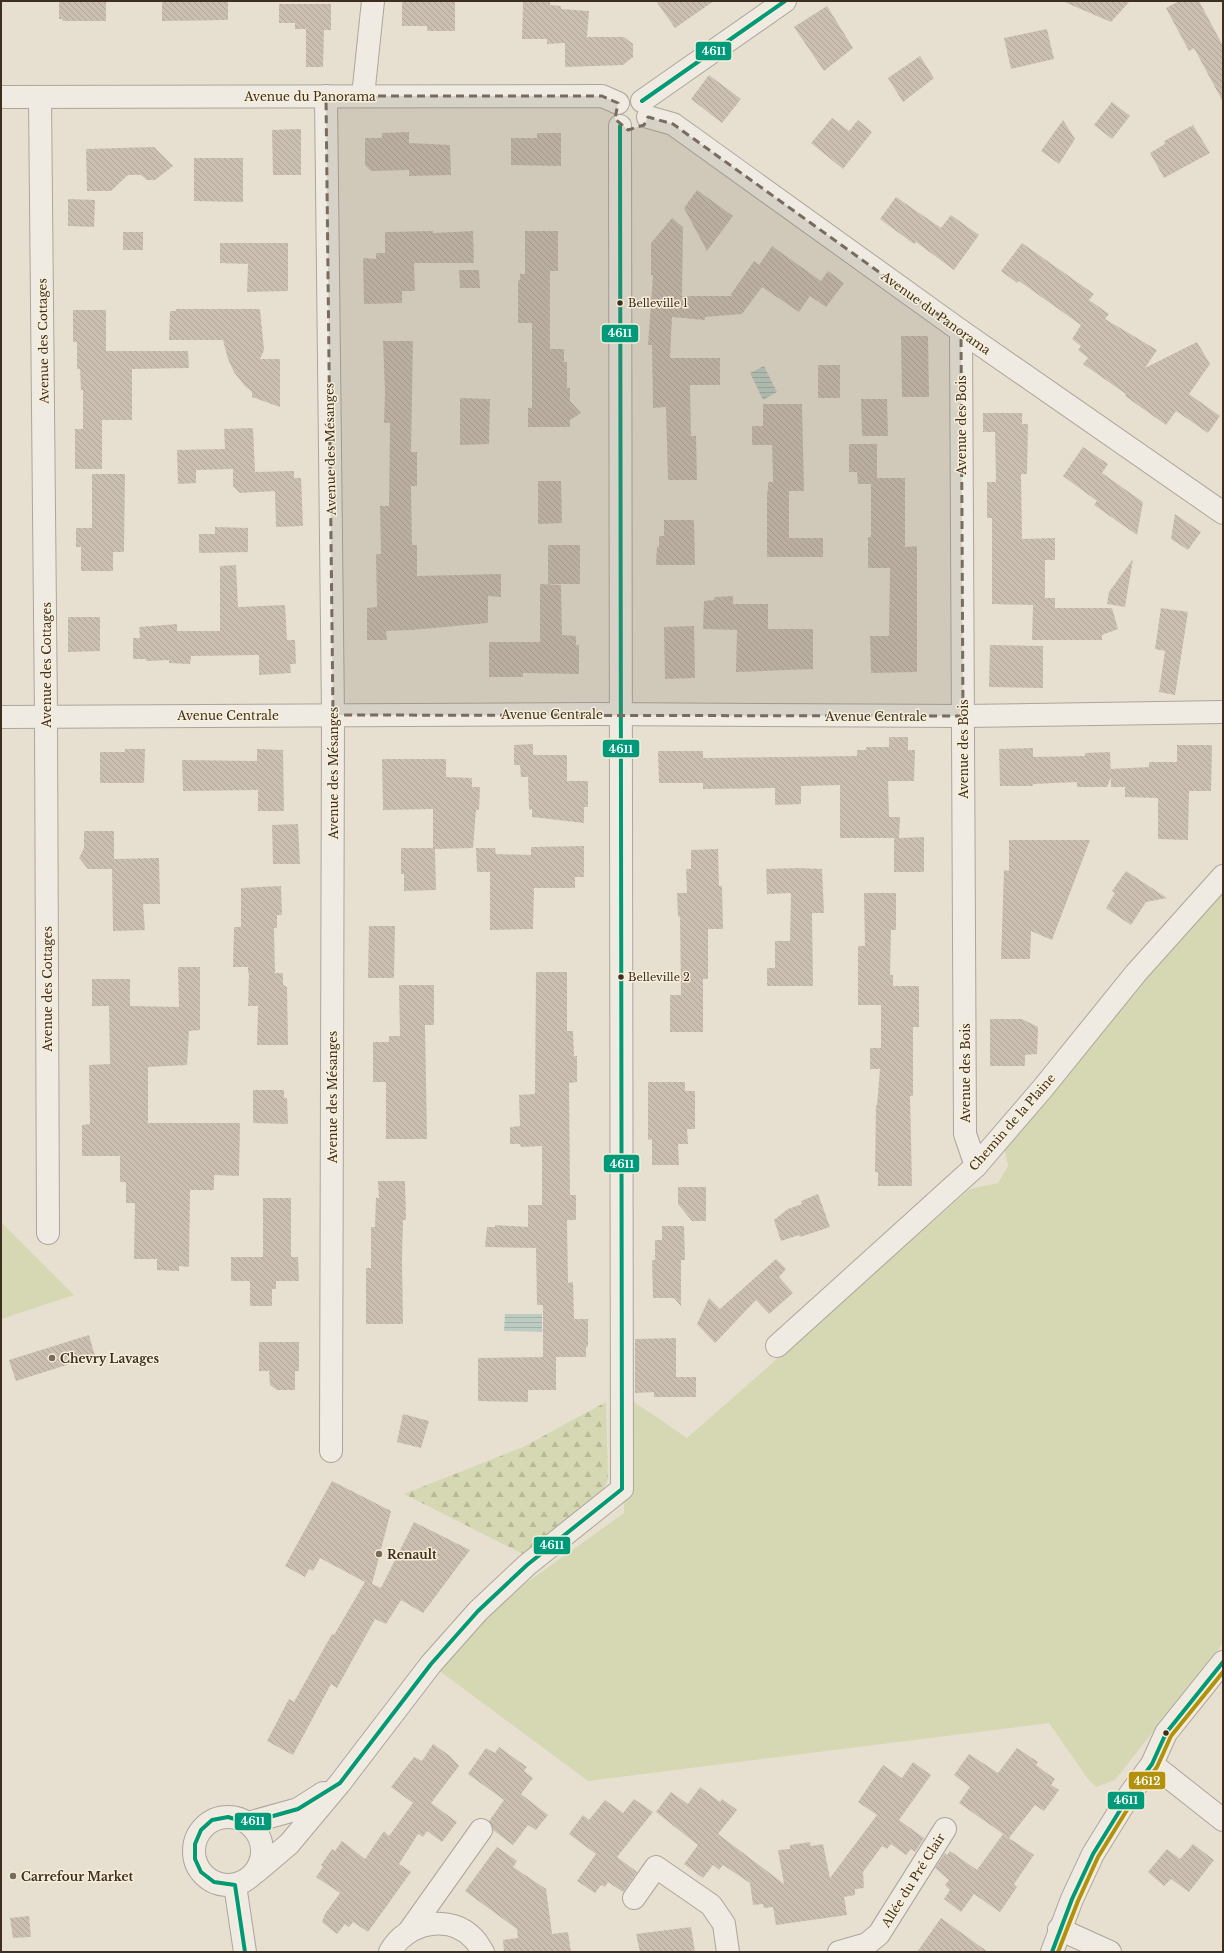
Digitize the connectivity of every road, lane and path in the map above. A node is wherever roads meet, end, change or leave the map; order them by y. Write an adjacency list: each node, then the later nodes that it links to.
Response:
1 (373, 1): 4 (street)
2 (785, 1): 8 (street)
3 (326, 96): 4 (street, Avenue du Panorama); 6 (street, Avenue du Panorama); 13 (street, Avenue des Mésanges)
4 (362, 96): 7 (street, Avenue du Panorama)
5 (1, 97): 6 (street, Avenue du Panorama)
6 (40, 97): 17 (street, Avenue des Cottages)
7 (618, 103): 8 (street); 9 (street)
8 (645, 109): 9 (street); 10 (street, Avenue du Panorama)
9 (620, 126): 14 (street)
10 (961, 331): 11 (street, Avenue du Panorama); 15 (street, Avenue des Bois)
11 (1223, 513)
12 (1223, 712): 15 (street, Avenue Centrale)
13 (333, 715): 14 (street, Avenue Centrale); 17 (street, Avenue Centrale); 22 (street, Avenue des Mésanges)
14 (622, 715): 15 (street, Avenue Centrale); 26 (street)
15 (963, 716): 19 (street, Avenue des Bois)
16 (1, 717): 17 (street, Avenue Centrale)
17 (46, 717): 20 (street, Avenue des Cottages)
18 (1223, 876): 19 (street, Chemin de la Plaine)
19 (976, 1166): 21 (street, Chemin de la Plaine)
20 (48, 1233)
21 (777, 1346)
22 (331, 1451)
23 (1223, 1662): 25 (street)
24 (1223, 1685): 25 (street)
25 (1152, 1764): 27 (street); 34 (street)
26 (340, 1783): 28 (street); 31 (street)
27 (1223, 1820)
28 (248, 1822): 31 (street); 32 (street)
29 (945, 1829): 40 (street, Allée du Pré Clair)
30 (481, 1830): 35 (street)
31 (256, 1872): 32 (street)
32 (235, 1885): 36 (street)
33 (634, 1898): 39 (street)
34 (1060, 1929): 41 (street); 42 (street)
35 (410, 1930): 37 (street); 38 (street)
36 (245, 1952)
37 (390, 1952)
38 (483, 1952)
39 (728, 1952)
40 (839, 1952)
41 (1052, 1952)
42 (1110, 1952)

